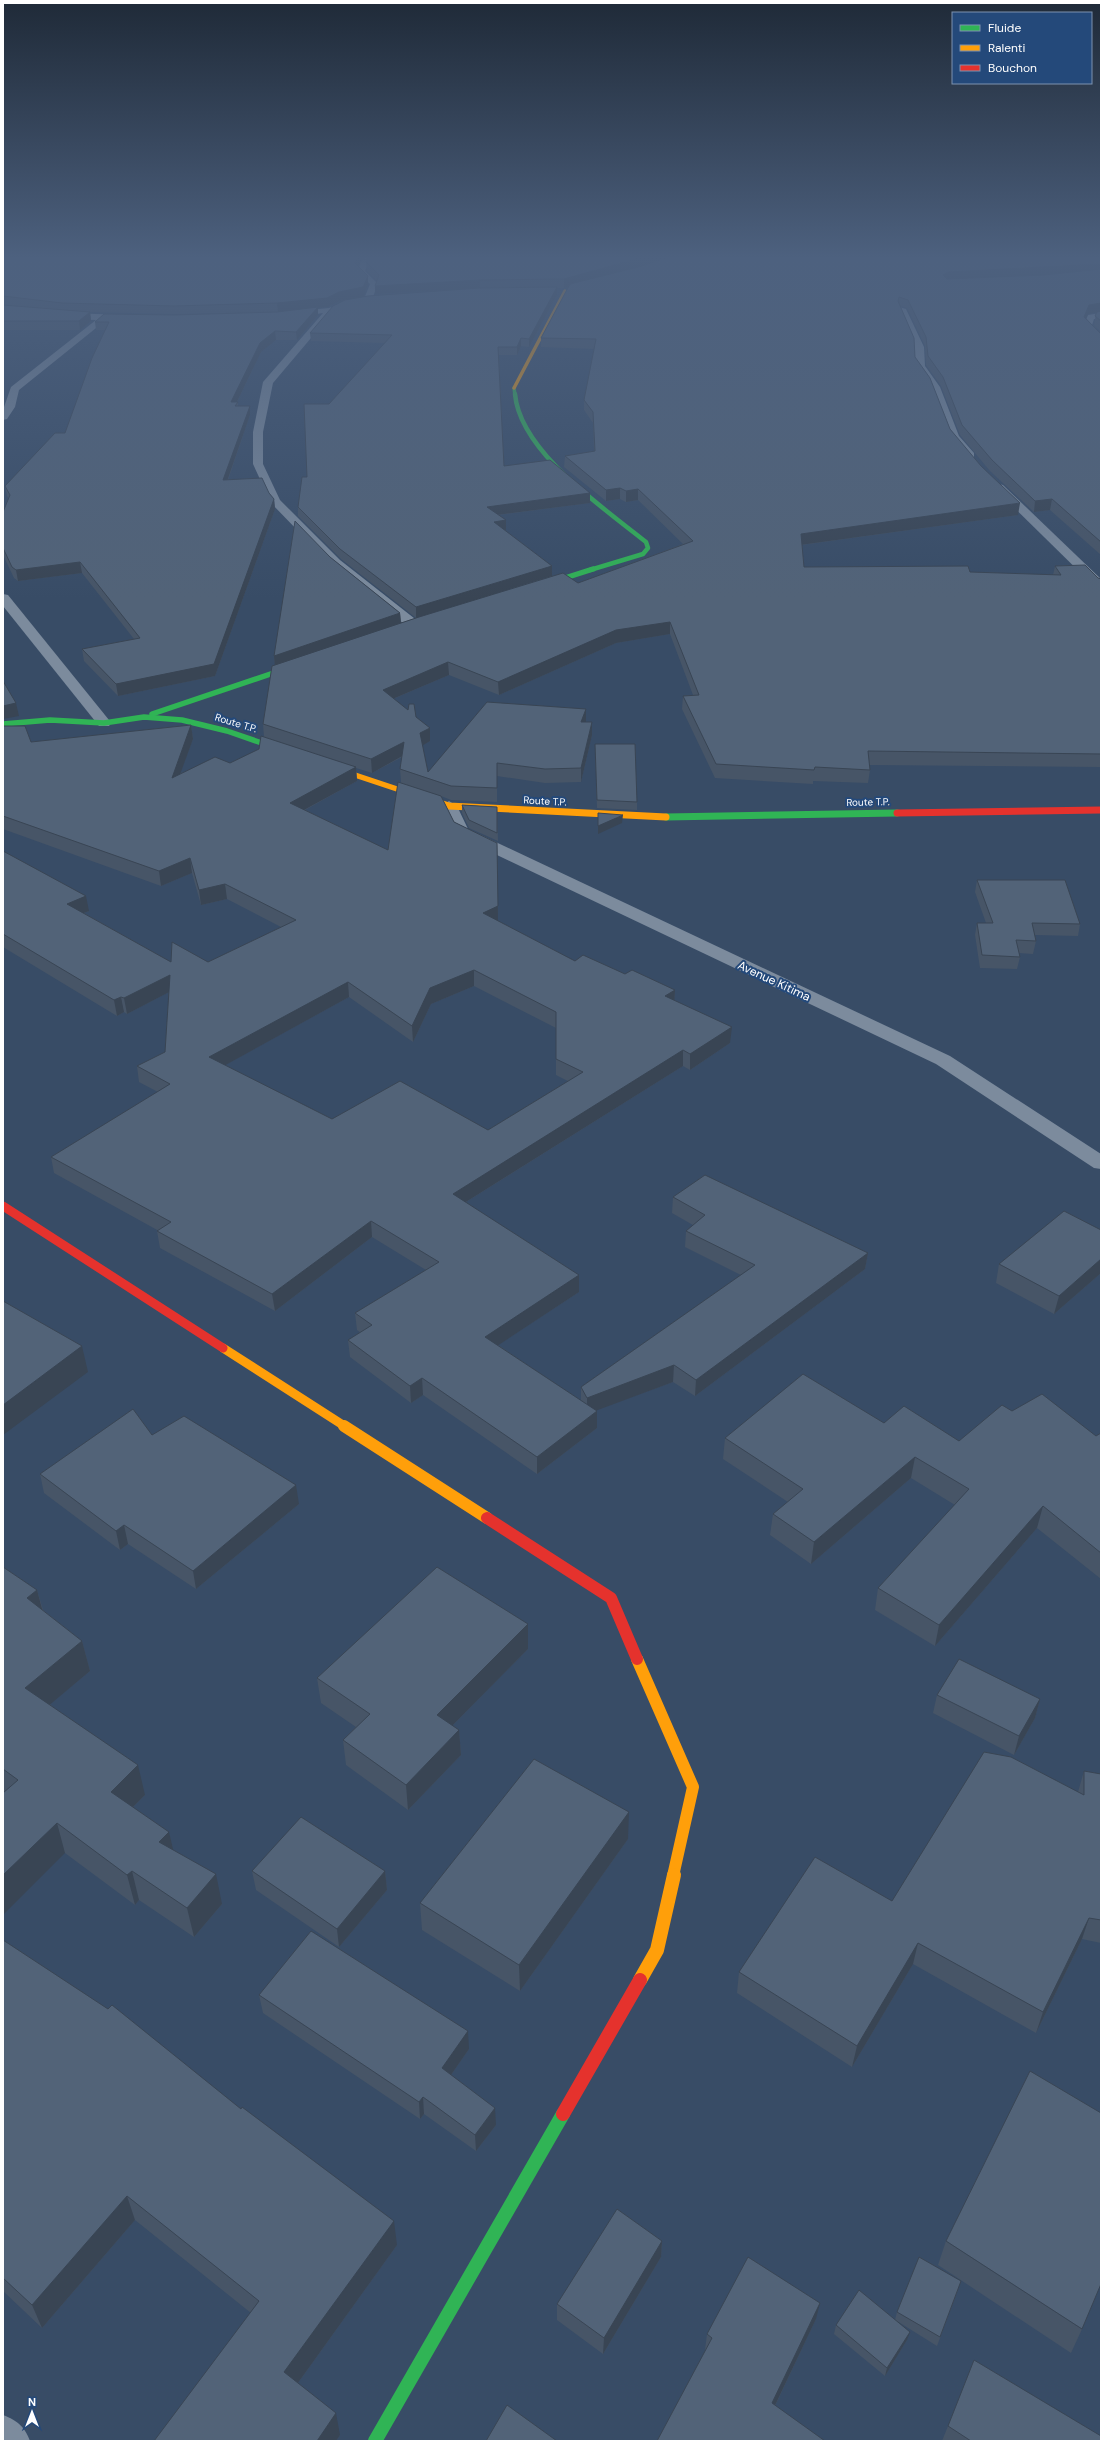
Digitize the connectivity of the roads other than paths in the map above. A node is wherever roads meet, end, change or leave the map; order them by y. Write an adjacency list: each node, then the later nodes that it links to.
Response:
1 (37, 371): 6 (street)
2 (277, 371): 13 (street)
3 (523, 371): 11 (street)
4 (924, 371): 8 (street)
5 (3, 389): 6 (street)
6 (14, 390): 7 (street)
7 (3, 417)
8 (976, 463)
9 (991, 479): 10 (street)
10 (1101, 586)
11 (532, 588)
12 (3, 598): 16 (street)
13 (414, 625)
14 (309, 661): 15 (street)
15 (144, 717): 16 (street, Route T.P.); 18 (street, Route T.P.)
16 (104, 723): 17 (street, Route T.P.)
17 (3, 724)
18 (295, 754)
19 (317, 762): 20 (street, Route T.P.)
20 (449, 806): 21 (street, Route T.P.); 22 (street, Avenue Kitima)
21 (1101, 810)
22 (1101, 1163)
23 (3, 1206): 26 (street)
24 (3, 2435): 25 (street)
25 (10, 2441)
26 (375, 2441)

